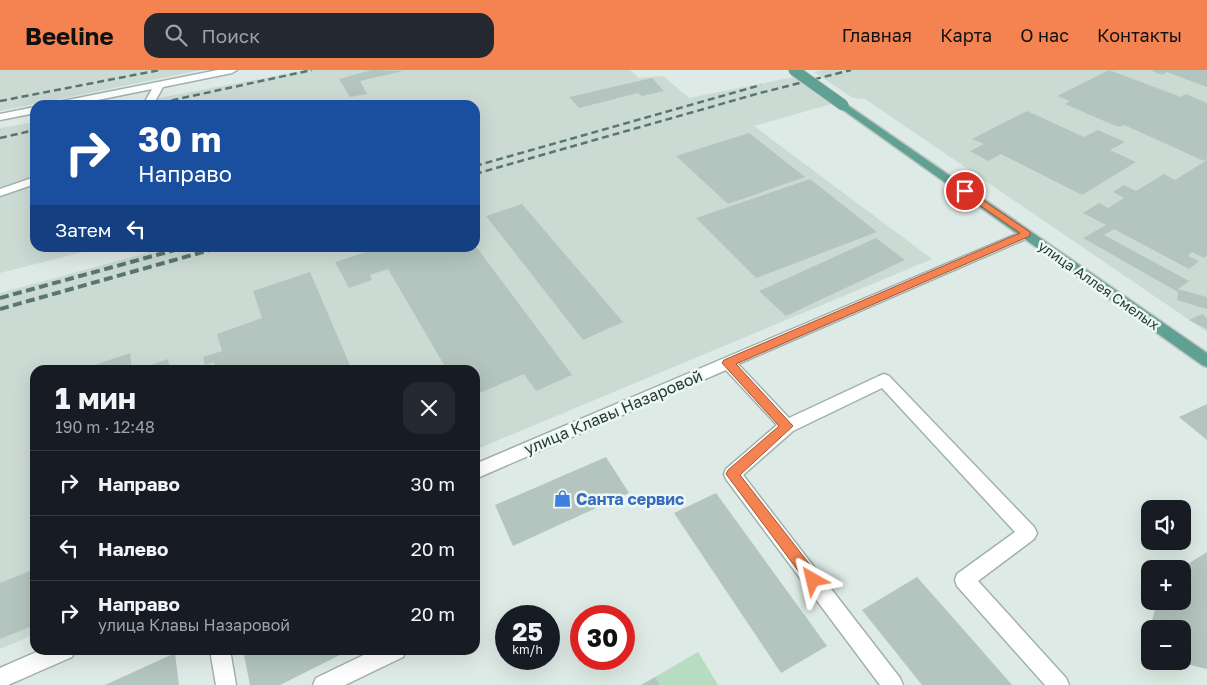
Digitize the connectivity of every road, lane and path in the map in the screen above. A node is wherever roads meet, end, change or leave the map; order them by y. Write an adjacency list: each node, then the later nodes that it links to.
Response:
1 (232, 70): 3 (street)
2 (794, 70): 10 (main road, улица Аллея Смелых, bridge)
3 (159, 85): 4 (street); 5 (street)
4 (83, 100)
5 (151, 100)
6 (30, 111): 7 (street)
7 (0, 116)
8 (30, 182): 9 (street)
9 (0, 193)
10 (1026, 234): 11 (main road, улица Аллея Смелых); 12 (street, улица Клавы Назаровой)
11 (1207, 361)
12 (728, 363): 13 (street); 14 (street, улица Клавы Назаровой)
13 (787, 426): 21 (street); 22 (street)
14 (480, 470)
15 (53, 655): 18 (street)
16 (221, 655): 19 (street)
17 (386, 655): 20 (street)
18 (0, 678)
19 (226, 685)
20 (323, 685)
21 (893, 685)
22 (1059, 685)

